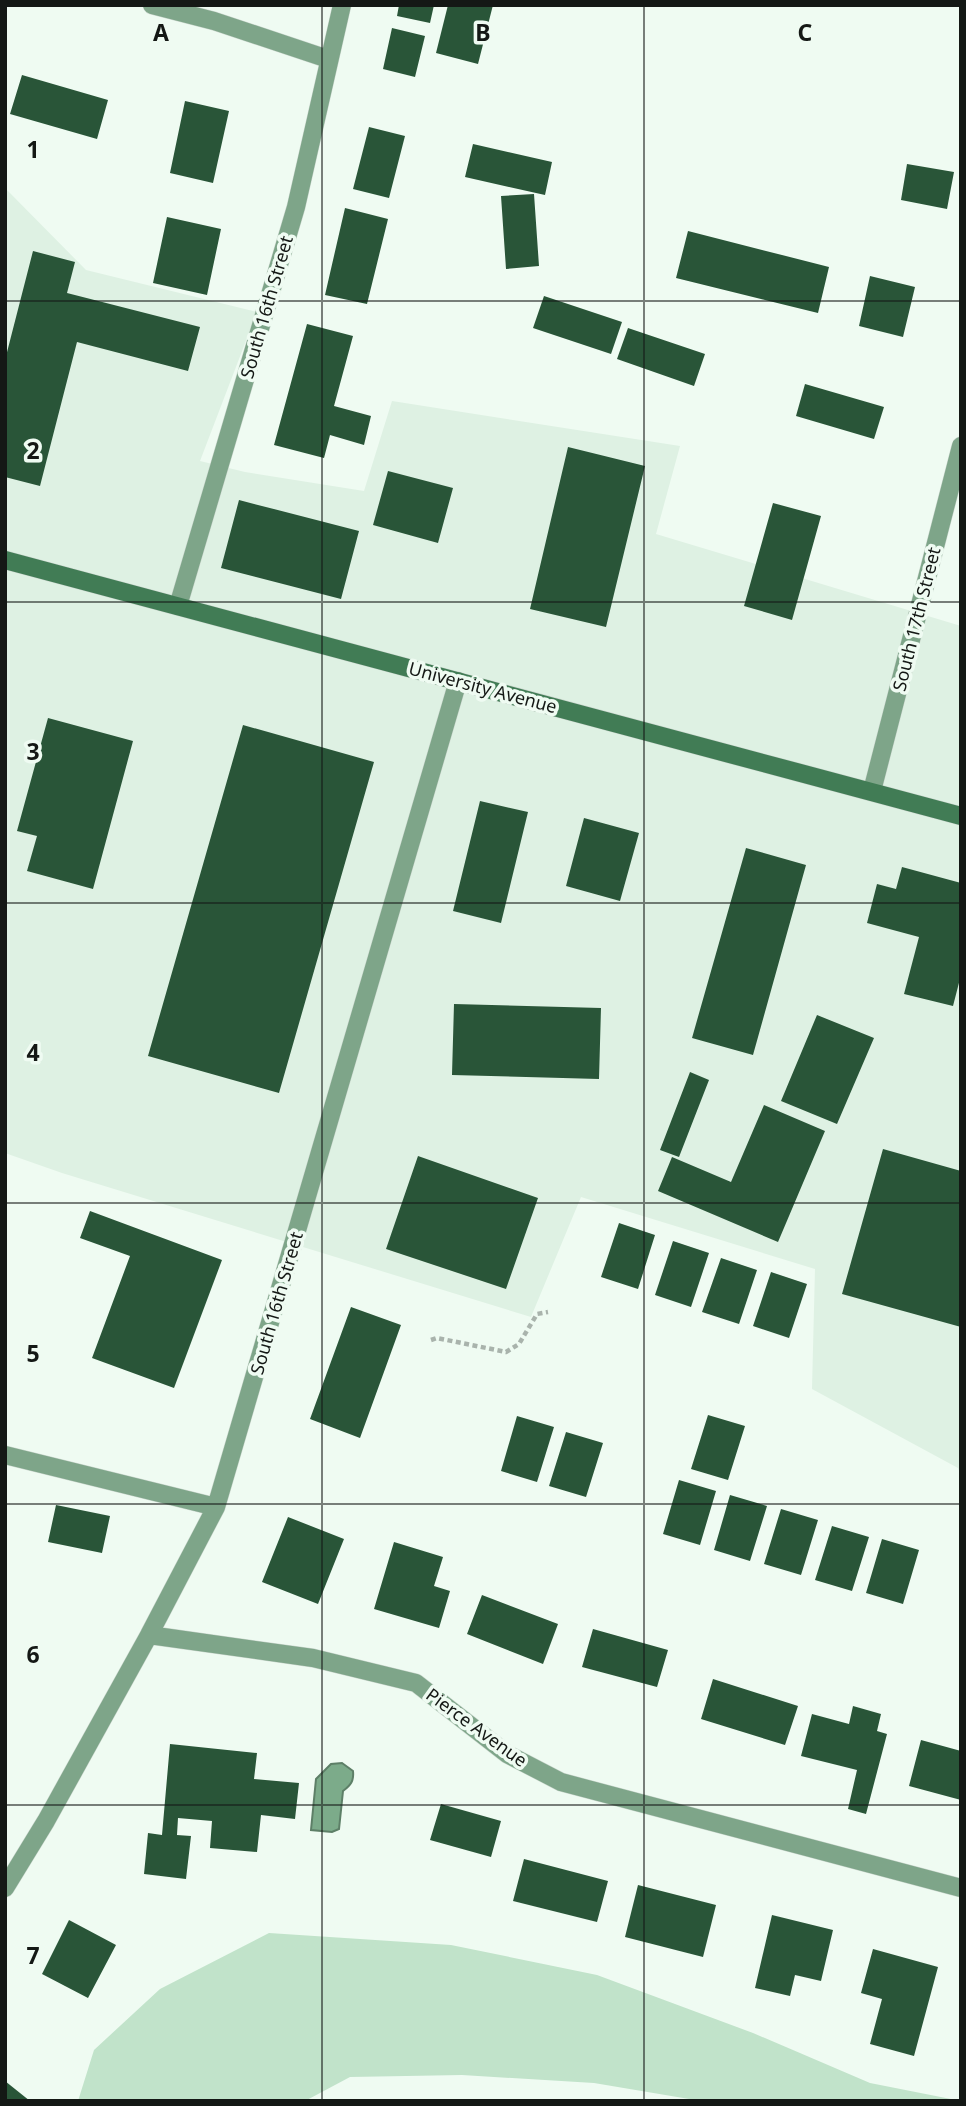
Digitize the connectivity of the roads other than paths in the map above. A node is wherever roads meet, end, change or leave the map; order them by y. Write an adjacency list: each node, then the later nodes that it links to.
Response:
1 (152, 5): 3 (street)
2 (342, 5): 3 (street, South 16th Street)
3 (328, 59): 6 (street, South 16th Street)
4 (961, 446): 8 (street, South 17th Street)
5 (5, 560): 6 (main road, University Avenue)
6 (178, 606): 7 (main road, University Avenue)
7 (458, 681): 8 (main road, University Avenue); 11 (street, South 16th Street)
8 (872, 791): 9 (main road, University Avenue)
9 (961, 816)
10 (5, 1454): 11 (street)
11 (216, 1507): 12 (street, South 16th Street)
12 (149, 1636): 13 (street, South 16th Street); 14 (street, Pierce Avenue)
13 (5, 1888)
14 (961, 1888)

